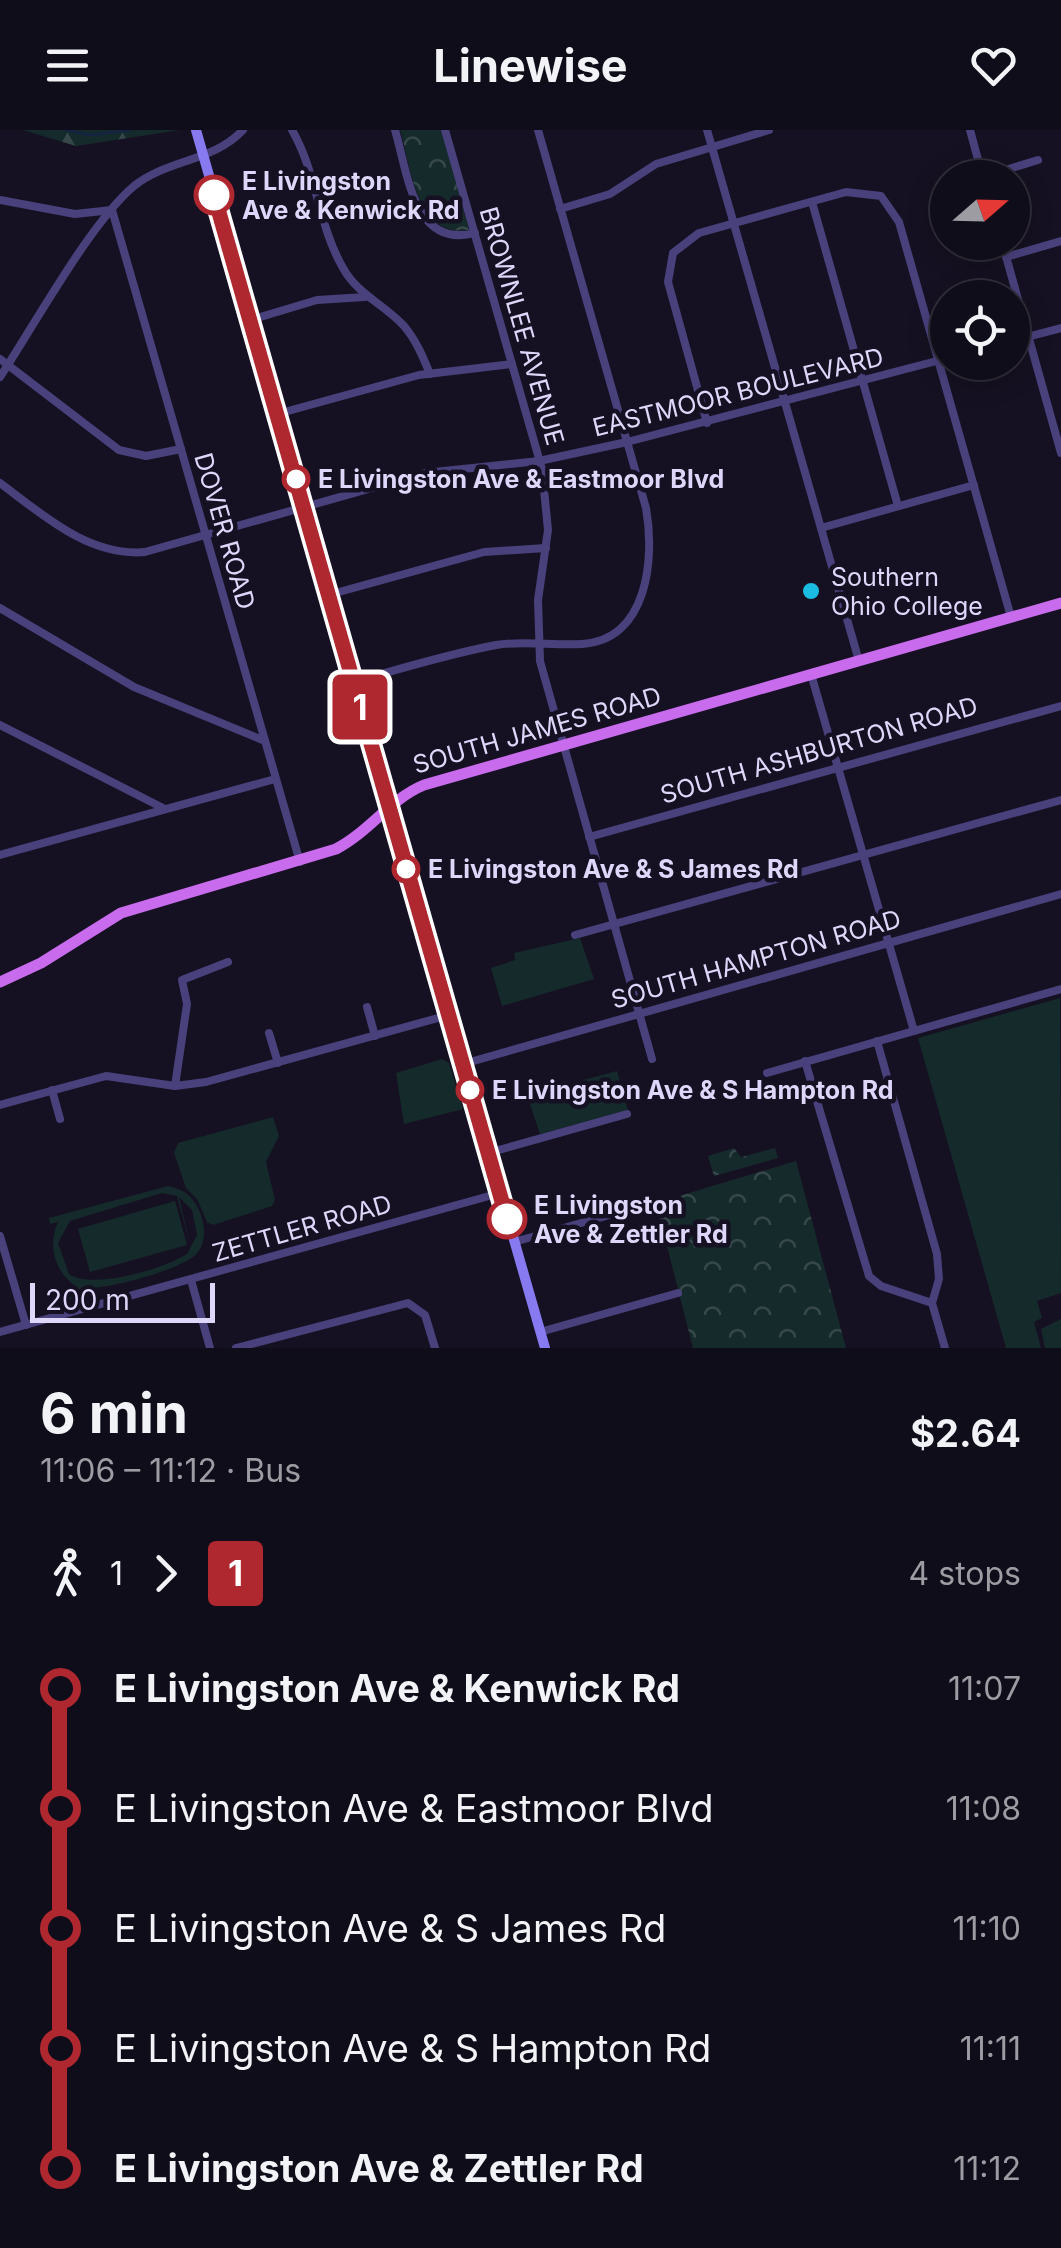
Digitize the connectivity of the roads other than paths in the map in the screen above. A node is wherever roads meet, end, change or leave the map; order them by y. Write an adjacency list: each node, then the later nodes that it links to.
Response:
1 (196, 130): 11 (main road)
2 (243, 130): 11 (street)
3 (292, 130): 23 (street)
4 (395, 130): 20 (street)
5 (445, 130): 20 (street, BROWNLEE AVENUE)
6 (538, 130): 17 (street)
7 (707, 130): 10 (street)
8 (768, 130): 10 (street)
9 (970, 130): 12 (street)
10 (712, 148): 17 (street); 19 (street)
11 (203, 156): 18 (street); 24 (main road)
12 (978, 160)
13 (1038, 160): 14 (street)
14 (1030, 162)
15 (0, 200): 18 (street)
16 (812, 202): 19 (street); 25 (street); 35 (street)
17 (560, 209): 40 (street)
18 (112, 210): 29 (street); 41 (street, DOVER ROAD)
19 (736, 223): 36 (street); 39 (street)
20 (474, 233): 31 (street, BROWNLEE AVENUE)
21 (1061, 241): 22 (street)
22 (1030, 250)
23 (364, 297): 24 (street); 32 (street)
24 (250, 320): 37 (main road)
25 (930, 320)
26 (1061, 328): 27 (street)
27 (1030, 336)
28 (1030, 343): 38 (street)
29 (4, 362): 33 (street); 41 (street)
30 (930, 363): 35 (street, EASTMOOR BOULEVARD)
31 (512, 364): 32 (street); 43 (street, BROWNLEE AVENUE)
32 (430, 374): 37 (street)
33 (0, 378)
34 (948, 380): 45 (street)
35 (862, 381): 36 (street, EASTMOOR BOULEVARD); 46 (street)
36 (786, 402): 39 (street, EASTMOOR BOULEVARD); 48 (street)
37 (277, 414): 47 (main road)
38 (1056, 418): 42 (street)
39 (708, 423): 40 (street, EASTMOOR BOULEVARD)
40 (627, 442): 43 (street, EASTMOOR BOULEVARD); 55 (street)
41 (181, 449): 49 (street, DOVER ROAD)
42 (1061, 454)
43 (539, 461): 47 (street, EASTMOOR BOULEVARD); 50 (street, BROWNLEE AVENUE)
44 (0, 483): 49 (street, EASTMOOR BOULEVARD)
45 (974, 485): 46 (street); 54 (street)
46 (898, 506): 48 (street)
47 (304, 507): 49 (street, EASTMOOR BOULEVARD); 51 (main road)
48 (821, 528): 56 (street)
49 (205, 536): 61 (street, DOVER ROAD)
50 (546, 548): 51 (street); 55 (street, BROWNLEE AVENUE)
51 (328, 596): 58 (main road)
52 (1061, 604): 54 (main road, SOUTH JAMES ROAD)
53 (0, 608): 61 (street)
54 (1012, 618): 56 (main road, SOUTH JAMES ROAD)
55 (538, 642): 58 (street); 62 (street, BROWNLEE AVENUE)
56 (859, 661): 57 (main road, SOUTH JAMES ROAD)
57 (811, 674): 62 (main road, SOUTH JAMES ROAD); 63 (street)
58 (353, 682): 67 (main road)
59 (1061, 706): 63 (street, SOUTH ASHBURTON ROAD)
60 (2, 729): 66 (street)
61 (264, 741): 64 (street, DOVER ROAD)
62 (562, 745): 67 (main road, SOUTH JAMES ROAD); 68 (street, BROWNLEE AVENUE)
63 (838, 766): 68 (street, SOUTH ASHBURTON ROAD); 69 (street)
64 (275, 778): 66 (street); 71 (street, DOVER ROAD)
65 (1061, 800): 69 (street)
66 (166, 809): 70 (street)
67 (388, 809): 71 (main road, SOUTH JAMES ROAD); 81 (main road)
68 (589, 837): 73 (street, BROWNLEE AVENUE)
69 (863, 854): 73 (street); 75 (street)
70 (0, 856)
71 (300, 862): 77 (main road, SOUTH JAMES ROAD)
72 (1061, 894): 75 (street, SOUTH HAMPTON ROAD)
73 (614, 924): 74 (street); 80 (street, BROWNLEE AVENUE)
74 (576, 936)
75 (888, 942): 80 (street, SOUTH HAMPTON ROAD); 82 (street)
76 (228, 962): 91 (street)
77 (0, 982)
78 (1061, 989): 82 (street)
79 (367, 1007): 84 (street)
80 (640, 1013): 86 (street, BROWNLEE AVENUE); 89 (street, SOUTH HAMPTON ROAD)
81 (449, 1015): 84 (street); 89 (main road)
82 (914, 1031): 85 (street)
83 (269, 1033): 88 (street)
84 (375, 1036): 88 (street)
85 (877, 1041): 87 (street); 103 (street)
86 (652, 1059)
87 (806, 1062): 90 (street); 103 (street)
88 (278, 1063): 91 (street)
89 (463, 1064): 96 (main road)
90 (767, 1073)
91 (175, 1086): 92 (street)
92 (52, 1090): 93 (street); 95 (street)
93 (0, 1105)
94 (627, 1114): 96 (street)
95 (60, 1119)
96 (488, 1153): 97 (main road)
97 (500, 1193): 100 (main road); 101 (street, ZETTLER ROAD)
98 (652, 1204): 100 (street)
99 (0, 1236): 104 (street)
100 (514, 1242): 106 (main road)
101 (190, 1280): 104 (street, ZETTLER ROAD); 107 (street)
102 (678, 1293): 106 (street)
103 (932, 1303): 111 (street)
104 (26, 1325): 105 (street, ZETTLER ROAD)
105 (0, 1332)
106 (540, 1332): 110 (main road)
107 (210, 1348)
108 (236, 1348): 109 (street)
109 (436, 1348)
110 (545, 1348)
111 (944, 1348)

